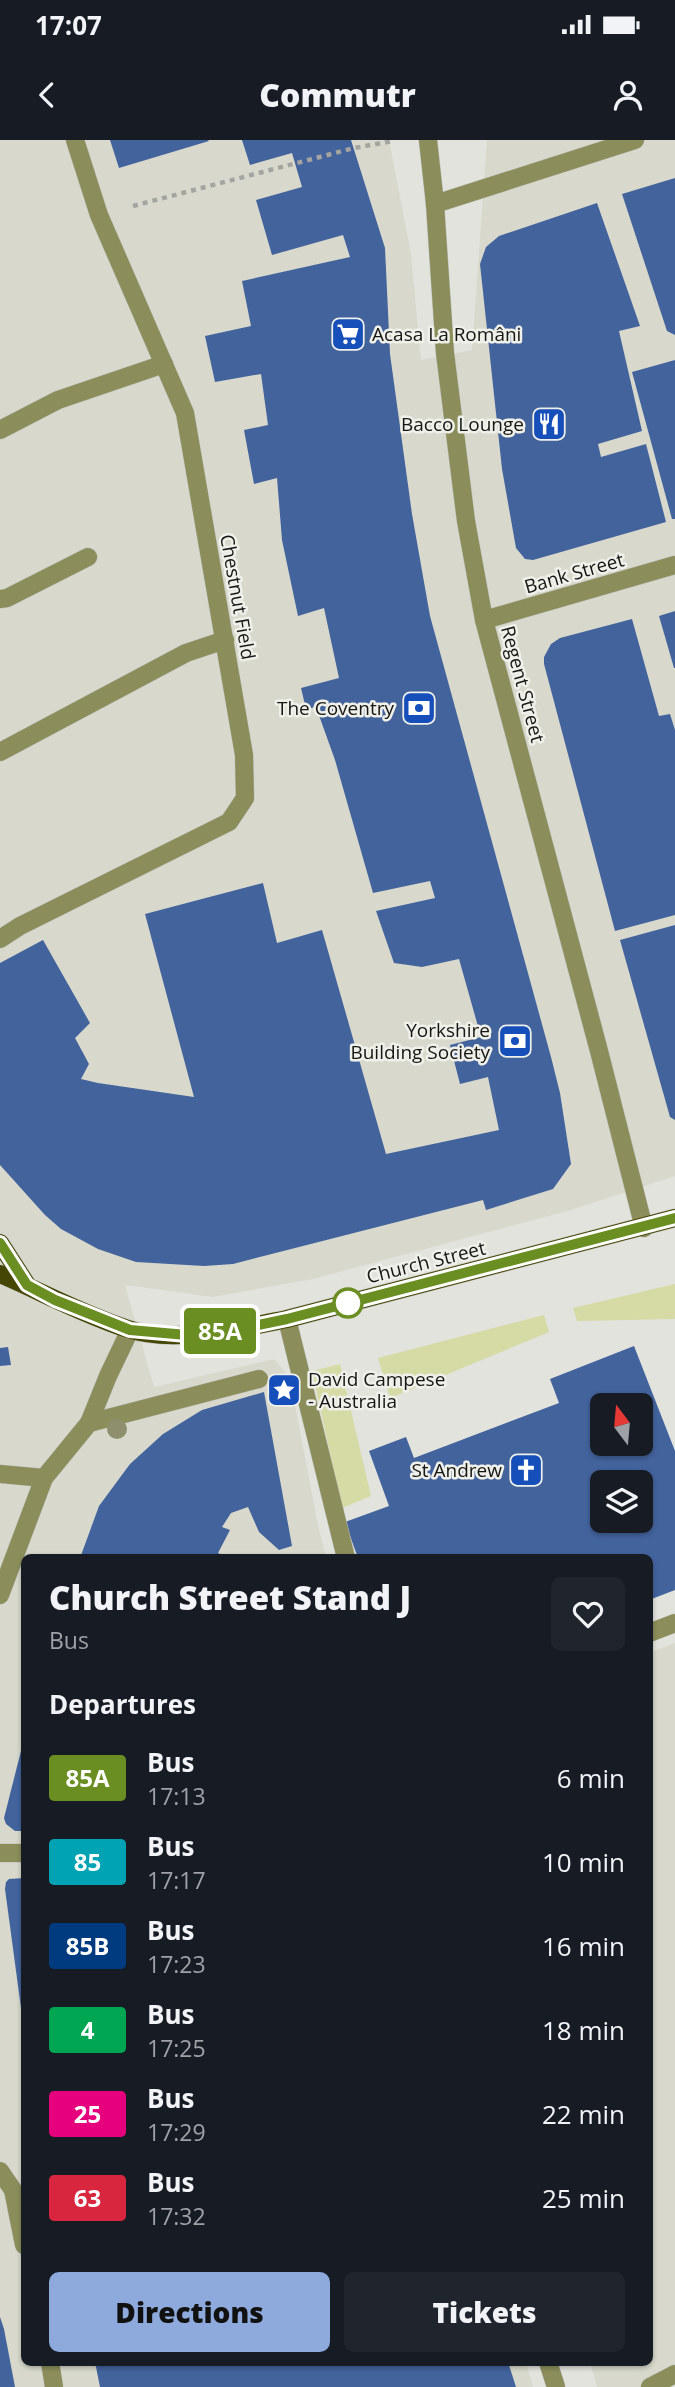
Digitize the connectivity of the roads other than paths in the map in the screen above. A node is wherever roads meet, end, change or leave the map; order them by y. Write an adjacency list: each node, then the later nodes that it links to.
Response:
1 (75, 140): 5 (street, Chestnut Field)
2 (428, 140): 4 (street, Regent Street)
3 (635, 140): 4 (street)
4 (435, 204): 10 (street, Regent Street)
5 (164, 364): 6 (street); 11 (street, Chestnut Field)
6 (0, 430)
7 (89, 557): 9 (street)
8 (675, 565): 10 (street, Bank Street)
9 (0, 599)
10 (484, 620): 15 (street, Regent Street)
11 (225, 640): 12 (street); 13 (street, Chestnut Field)
12 (0, 752)
13 (0, 939)
14 (675, 1219): 15 (main road, Church Street)
15 (644, 1228): 19 (main road, Church Street)
16 (0, 1244): 18 (main road, Church Street)
17 (0, 1274): 18 (main road, Church Street)
18 (27, 1285): 20 (main road, Church Street)
19 (287, 1319): 20 (main road, Church Street); 25 (street)
20 (130, 1330): 22 (street)
21 (259, 1379): 22 (street)
22 (89, 1423): 24 (street)
23 (0, 1474): 24 (street)
24 (44, 1478): 26 (street)
25 (345, 1554)
26 (0, 1595)
27 (675, 1623): 28 (street)
28 (653, 1631)
29 (0, 1853): 30 (street)
30 (21, 1853)
31 (0, 2171): 32 (street)
32 (21, 2230)
33 (51, 2366): 36 (street)
34 (549, 2366): 37 (street)
35 (675, 2374): 38 (street)
36 (54, 2387)
37 (556, 2387)
38 (650, 2387)

